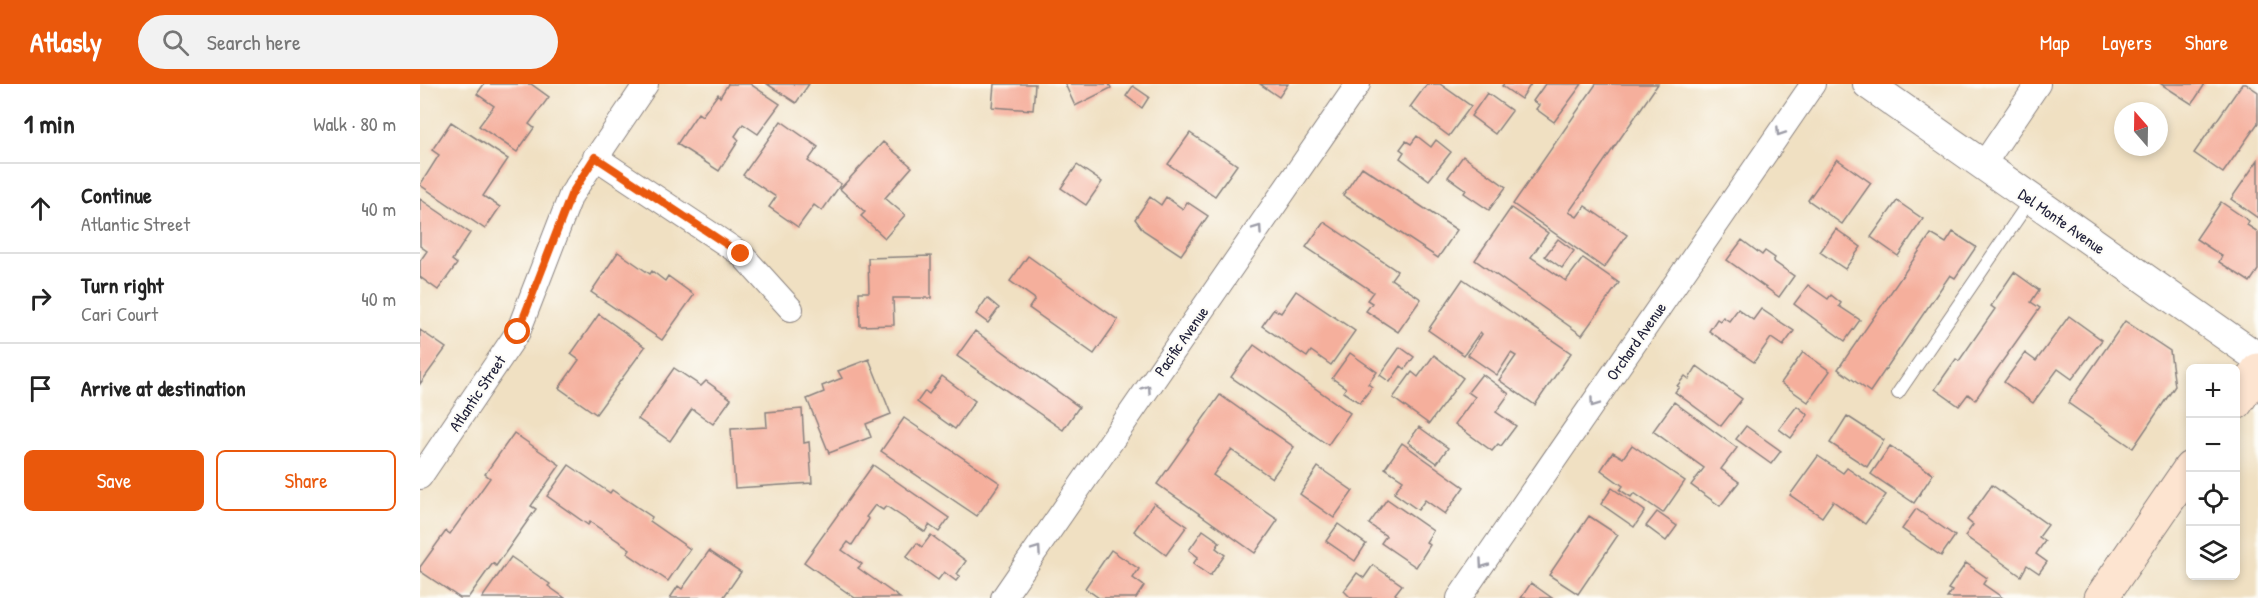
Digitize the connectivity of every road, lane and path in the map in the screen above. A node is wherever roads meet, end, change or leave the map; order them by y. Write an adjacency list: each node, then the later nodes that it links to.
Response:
1 (646, 84): 6 (street, Atlantic Street)
2 (1358, 84): 16 (street, Pacific Avenue, one-way to 2)
3 (1813, 84): 17 (street, Orchard Avenue, one-way to 17)
4 (1868, 84): 7 (street, Del Monte Avenue)
5 (2038, 84): 7 (street)
6 (595, 157): 9 (street); 15 (street, Atlantic Street)
7 (1983, 165): 8 (street, Del Monte Avenue)
8 (2031, 200): 10 (street, Del Monte Avenue); 12 (lane)
9 (791, 309)
10 (2258, 358)
11 (2258, 370): 13 (main road)
12 (1898, 393)
13 (2240, 396)
14 (2187, 472): 18 (main road)
15 (420, 477)
16 (1003, 598)
17 (1459, 598)
18 (2101, 598)

